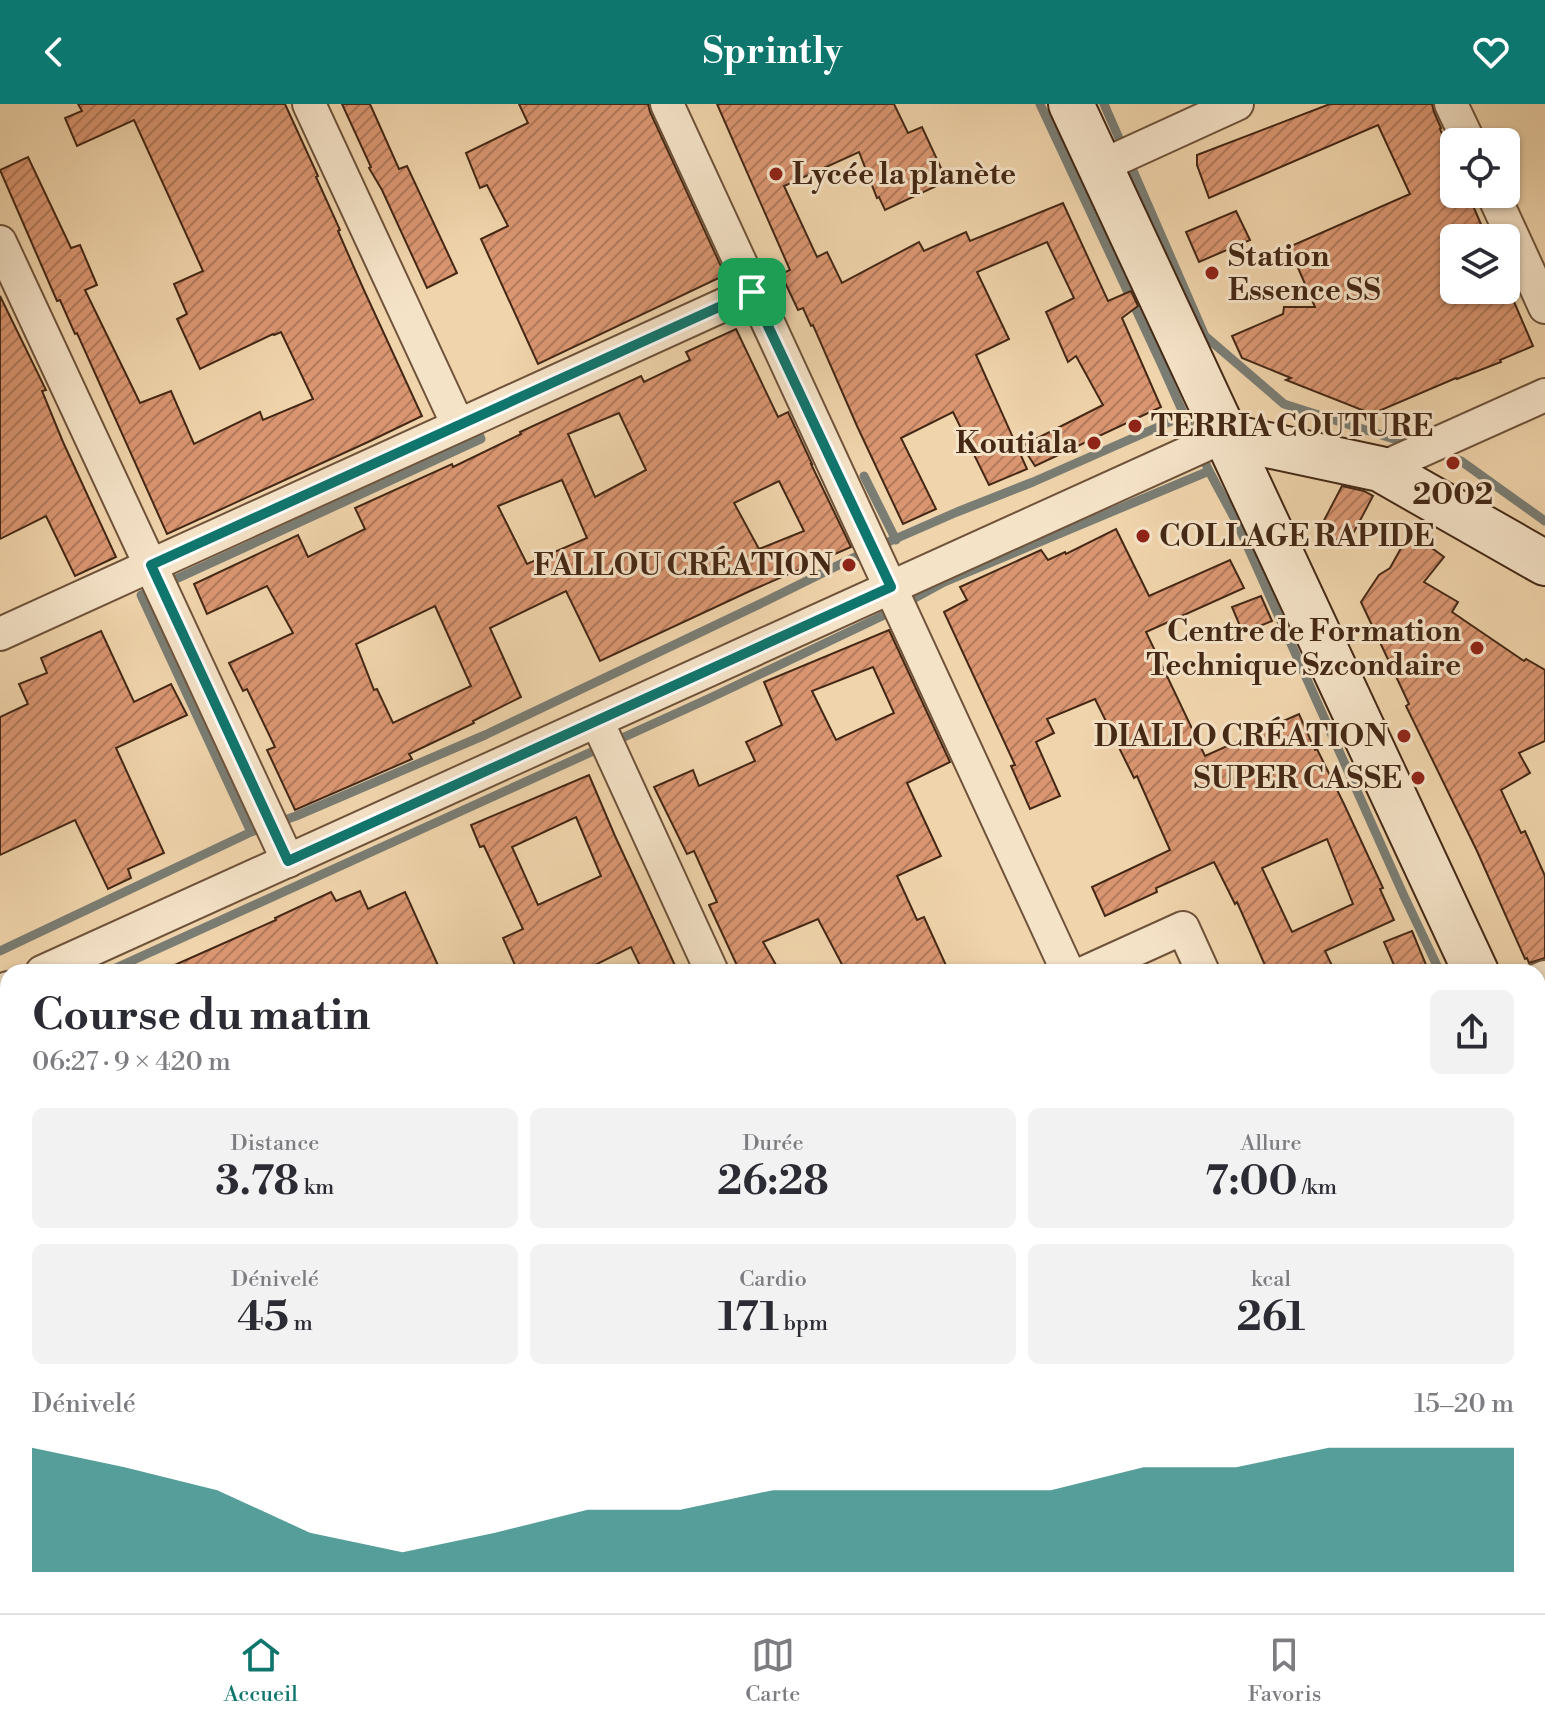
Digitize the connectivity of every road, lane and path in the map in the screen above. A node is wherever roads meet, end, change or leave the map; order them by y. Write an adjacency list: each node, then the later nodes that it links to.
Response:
1 (309, 104): 13 (street)
2 (667, 104): 10 (street)
3 (1071, 104): 7 (main road)
4 (1237, 104): 7 (street)
5 (1451, 104): 6 (street)
6 (1462, 128)
7 (1099, 167): 14 (main road)
8 (1499, 208): 11 (street)
9 (0, 242): 17 (street)
10 (752, 292): 13 (street); 18 (street)
11 (1545, 307)
12 (1545, 395): 15 (street)
13 (458, 425): 17 (street)
14 (1225, 436): 15 (main road); 18 (street); 27 (main road)
15 (1380, 469): 16 (main road)
16 (1545, 563)
17 (151, 565): 19 (street); 21 (street)
18 (891, 587): 20 (street); 24 (street)
19 (0, 634)
20 (597, 721): 21 (street); 23 (street)
21 (288, 861): 22 (street)
22 (60, 964)
23 (708, 964)
24 (1064, 964)
25 (1104, 964): 26 (street)
26 (1199, 964)
27 (1472, 964)

